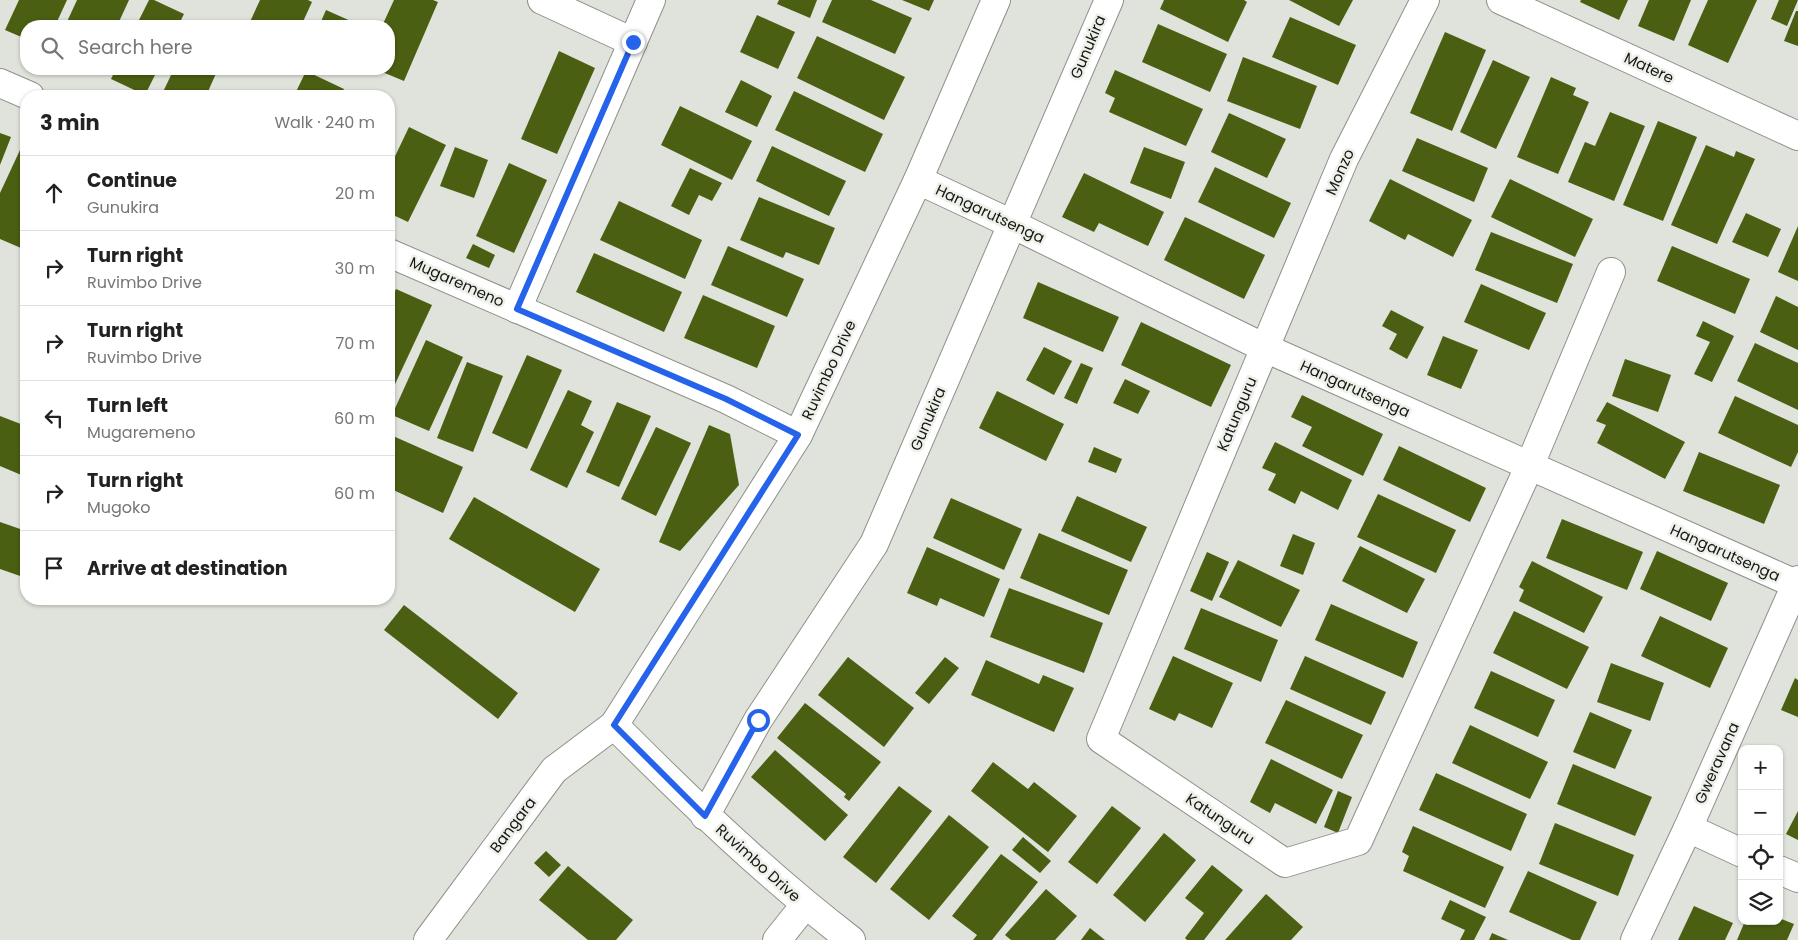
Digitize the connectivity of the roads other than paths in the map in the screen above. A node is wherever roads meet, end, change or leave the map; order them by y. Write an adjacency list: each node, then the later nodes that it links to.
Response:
1 (542, 0): 7 (street)
2 (650, 0): 7 (street)
3 (996, 0): 11 (street, Ruvimbo Drive)
4 (1109, 0): 12 (street, Gunukira)
5 (1426, 0): 16 (street, Monzo)
6 (1501, 0): 10 (street, Matere)
7 (633, 42): 15 (street)
8 (0, 83): 9 (street)
9 (20, 92)
10 (1798, 136)
11 (918, 180): 12 (street, Hangarutsenga); 17 (street, Ruvimbo Drive)
12 (1012, 224): 16 (street, Hangarutsenga); 21 (street, Gunukira)
13 (395, 256): 15 (street, Mugaremeno)
14 (1611, 272): 18 (street)
15 (517, 309): 17 (street, Mugaremeno)
16 (1265, 348): 18 (street, Hangarutsenga); 18 (street, Katunguru)
17 (798, 435): 20 (street, Ruvimbo Drive)
18 (1529, 467): 19 (street, Hangarutsenga)
19 (1797, 583): 22 (street, Gweravana)
20 (614, 725): 21 (street, Ruvimbo Drive); 27 (street, Bangara)
21 (705, 816): 26 (street, Ruvimbo Drive)
22 (1688, 828): 23 (street); 30 (street, Gweravana)
23 (1738, 851)
24 (1783, 872): 25 (street)
25 (1798, 878)
26 (805, 905): 28 (street); 29 (street, Ruvimbo Drive)
27 (428, 940)
28 (777, 940)
29 (851, 940)
30 (1635, 940)

